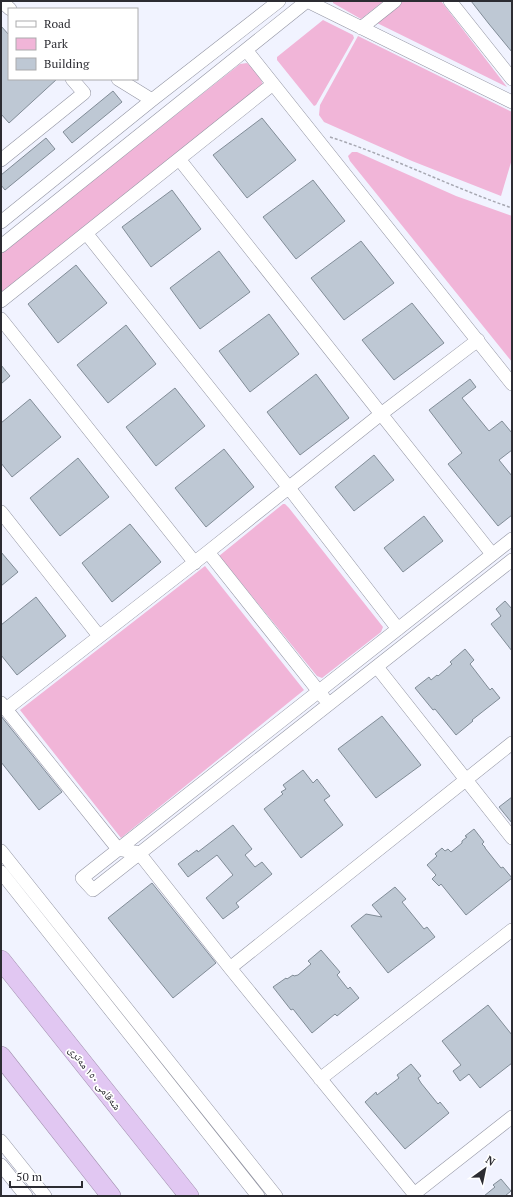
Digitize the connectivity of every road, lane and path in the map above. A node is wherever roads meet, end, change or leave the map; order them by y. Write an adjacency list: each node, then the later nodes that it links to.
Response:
1 (1, 1): 6 (street)
2 (279, 1): 9 (street)
3 (307, 1): 7 (street); 8 (street)
4 (395, 1): 7 (street)
5 (450, 1): 11 (street)
6 (9, 8)
7 (360, 28): 16 (street)
8 (246, 50): 10 (street); 14 (street)
9 (207, 58): 10 (street); 15 (street)
10 (218, 72): 23 (street)
11 (512, 79)
12 (73, 80): 18 (street)
13 (120, 80): 15 (street)
14 (274, 84): 17 (street); 19 (street)
15 (152, 100): 21 (street)
16 (512, 102)
17 (311, 131): 20 (path); 26 (street)
18 (4, 153)
19 (179, 159): 22 (street); 28 (street)
20 (512, 208)
21 (2, 218)
22 (86, 233): 24 (street); 29 (street)
23 (1, 246)
24 (1, 301)
25 (1, 319): 35 (street)
26 (478, 340): 27 (street); 28 (street)
27 (512, 384)
28 (381, 414): 29 (street); 33 (street)
29 (289, 488): 32 (street); 36 (street)
30 (1, 512): 37 (street)
31 (512, 539): 33 (street)
32 (208, 552): 35 (street); 39 (street)
33 (492, 554): 36 (street)
34 (512, 560): 38 (street)
35 (195, 563): 37 (street)
36 (398, 629): 39 (street)
37 (99, 636): 41 (street)
38 (377, 667): 40 (street); 43 (street)
39 (319, 691): 40 (street); 45 (street)
40 (329, 704): 47 (street)
41 (3, 706): 45 (street)
42 (512, 743): 43 (street)
43 (466, 779): 44 (street); 51 (street)
44 (512, 838)
45 (118, 849): 47 (street); 47 (street)
46 (1, 851): 63 (street)
47 (139, 853): 51 (street)
48 (1, 872): 62 (street)
49 (512, 930): 53 (street)
50 (1, 960): 61 (highway, شەقامی ١٥٠ مەتری)
51 (230, 968): 53 (street)
52 (1, 1056): 60 (highway)
53 (320, 1079): 57 (street)
54 (512, 1117): 57 (street)
55 (1, 1141): 59 (street)
56 (1, 1164): 58 (street)
57 (415, 1195)
58 (26, 1196)
59 (45, 1196)
60 (112, 1196)
61 (189, 1196)
62 (258, 1196)
63 (276, 1196)

